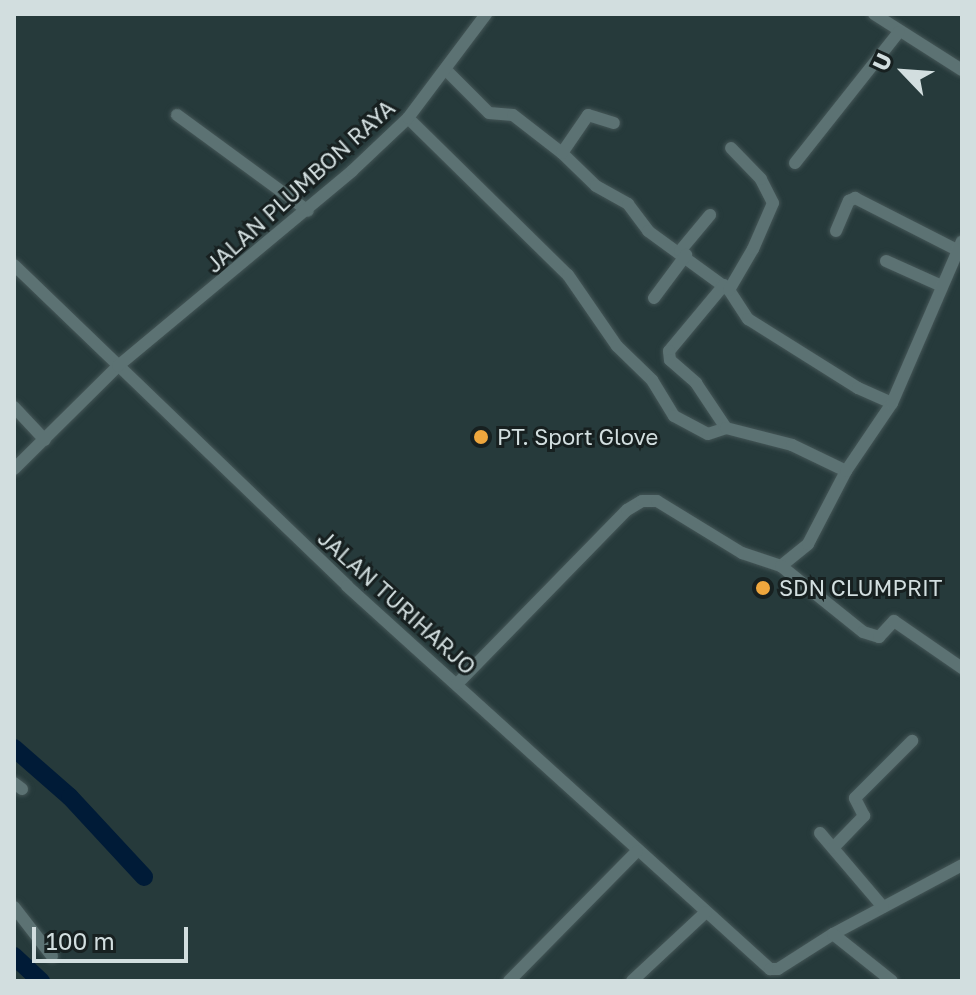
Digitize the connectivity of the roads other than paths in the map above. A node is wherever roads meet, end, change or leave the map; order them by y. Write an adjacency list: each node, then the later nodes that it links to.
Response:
1 (486, 14): 5 (street, JALAN PLUMBON RAYA)
2 (874, 14): 3 (street)
3 (899, 32): 4 (street); 11 (street)
4 (961, 66)
5 (447, 71): 7 (street, JALAN PLUMBON RAYA); 10 (street)
6 (177, 115): 12 (street)
7 (408, 118): 12 (street, JALAN PLUMBON RAYA); 25 (street)
8 (614, 123): 10 (street)
9 (731, 148): 20 (street)
10 (562, 153): 16 (street)
11 (795, 163)
12 (308, 211): 22 (street, JALAN PLUMBON RAYA)
13 (710, 215): 16 (street)
14 (836, 231): 15 (street)
15 (960, 246): 19 (street)
16 (683, 253): 20 (street); 21 (street)
17 (886, 261): 19 (street)
18 (14, 265): 22 (street, JALAN TURIHARJO)
19 (942, 286): 23 (street)
20 (727, 287): 23 (street); 25 (street)
21 (654, 298)
22 (118, 366): 26 (street, JALAN PLUMBON RAYA); 31 (street, JALAN TURIHARJO)
23 (892, 403): 28 (street)
24 (14, 407): 26 (street)
25 (726, 428): 28 (street)
26 (45, 440): 27 (street, JALAN PLUMBON RAYA)
27 (14, 469)
28 (846, 471): 29 (street)
29 (781, 566): 30 (street); 31 (street)
30 (962, 668)
31 (457, 684): 35 (street, JALAN TURIHARJO)
32 (912, 741): 34 (street)
33 (820, 833): 34 (street)
34 (833, 848): 38 (street)
35 (637, 851): 39 (street, JALAN TURIHARJO); 42 (street)
36 (962, 865): 38 (street)
37 (14, 907): 41 (street)
38 (883, 907): 40 (street)
39 (706, 912): 40 (street, JALAN TURIHARJO); 43 (street)
40 (833, 934): 44 (street)
41 (52, 956)
42 (509, 981)
43 (632, 981)
44 (892, 981)

